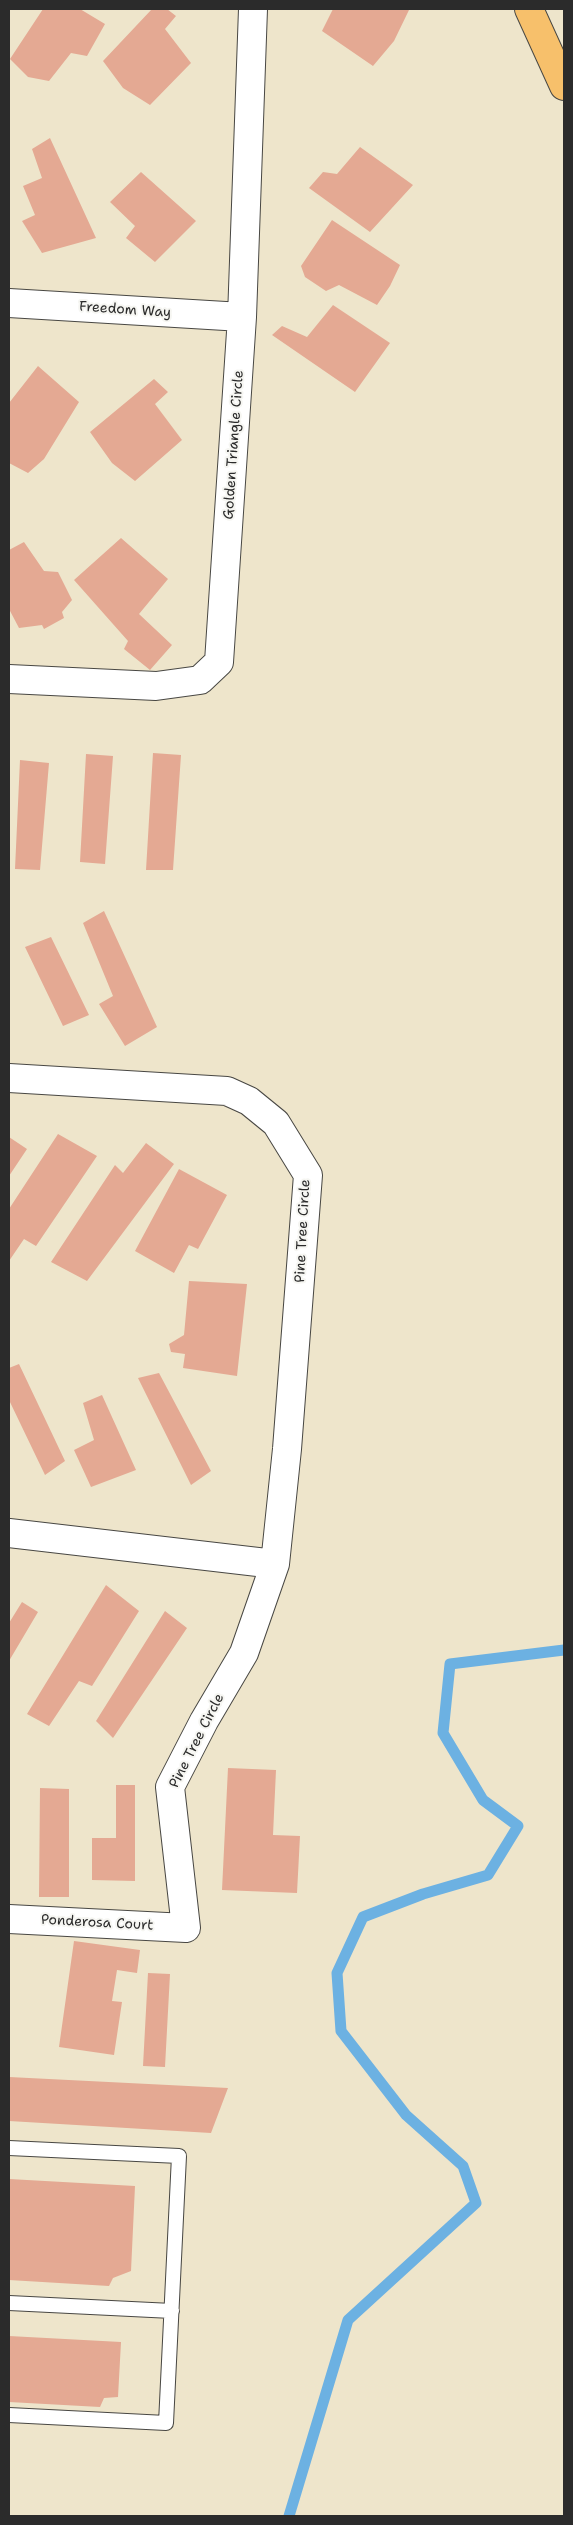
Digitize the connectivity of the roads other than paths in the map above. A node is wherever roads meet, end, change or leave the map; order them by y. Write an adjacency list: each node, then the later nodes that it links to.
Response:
1 (253, 9): 5 (street, Golden Triangle Circle)
2 (529, 9): 3 (main road)
3 (564, 86)
4 (9, 303): 5 (street, Freedom Way)
5 (242, 317): 6 (street, Golden Triangle Circle)
6 (9, 678)
7 (9, 1078): 9 (street, Pine Tree Circle)
8 (9, 1533): 9 (street)
9 (275, 1564): 11 (street, Pine Tree Circle)
10 (9, 1919): 11 (street, Ponderosa Court)
11 (186, 1928)
12 (9, 2148): 14 (lane)
13 (9, 2302): 14 (lane)
14 (172, 2311): 15 (lane)
15 (9, 2415)

